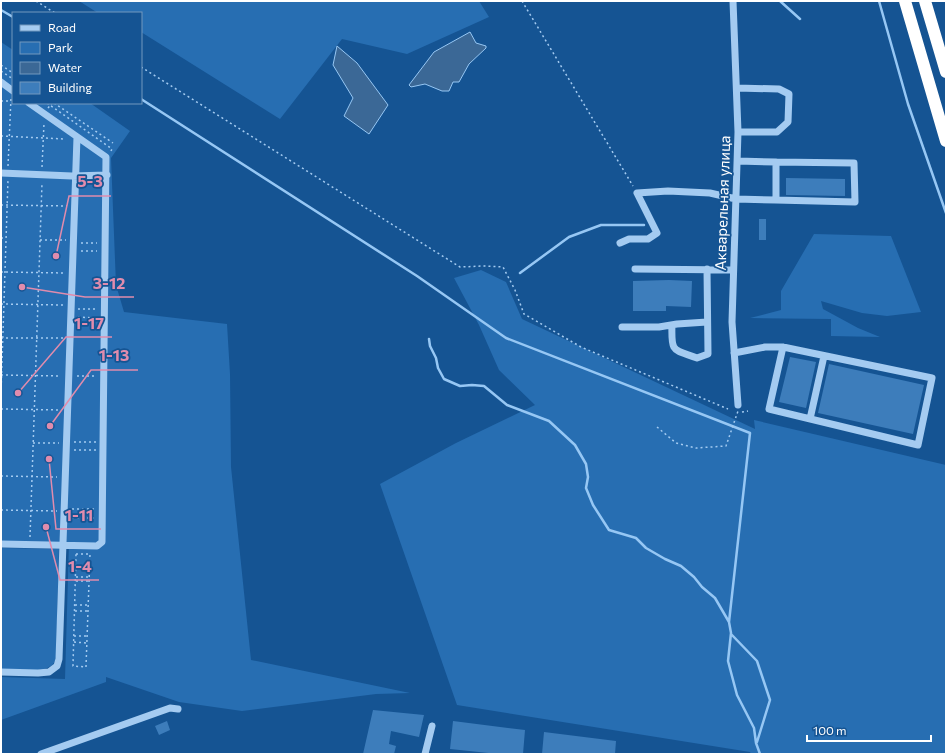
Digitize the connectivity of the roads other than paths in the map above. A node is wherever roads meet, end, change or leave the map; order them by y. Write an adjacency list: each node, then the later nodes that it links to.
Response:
1 (733, 1): 6 (street, Акварельная улица)
2 (905, 1): 11 (highway)
3 (925, 1): 4 (highway)
4 (946, 72)
5 (1, 82): 7 (street)
6 (737, 88): 9 (street, Акварельная улица); 9 (street)
7 (12, 90)
8 (30, 104): 10 (street)
9 (738, 132): 12 (street, Акварельная улица)
10 (77, 137): 15 (street); 16 (street)
11 (946, 142)
12 (738, 161): 13 (street); 17 (street, Акварельная улица)
13 (776, 162): 18 (street); 18 (street)
14 (5, 173): 15 (street)
15 (76, 175): 16 (street); 32 (street)
16 (107, 176): 32 (street)
17 (736, 199): 18 (street); 19 (street); 22 (street, Акварельная улица)
18 (776, 200)
19 (620, 243)
20 (635, 269): 21 (street)
21 (707, 269): 22 (street); 23 (street)
22 (733, 270): 27 (street, Акварельная улица)
23 (707, 322): 24 (street); 24 (street)
24 (672, 325): 25 (street)
25 (622, 327)
26 (783, 347): 27 (street); 28 (street); 30 (street)
27 (734, 353): 29 (street, Акварельная улица)
28 (824, 356): 30 (street); 30 (street)
29 (738, 405)
30 (810, 419)
31 (1, 544): 32 (street)
32 (63, 546): 33 (street)
33 (1, 672)
34 (178, 709): 36 (street)
35 (432, 726): 37 (street)
36 (41, 754)
37 (425, 754)

